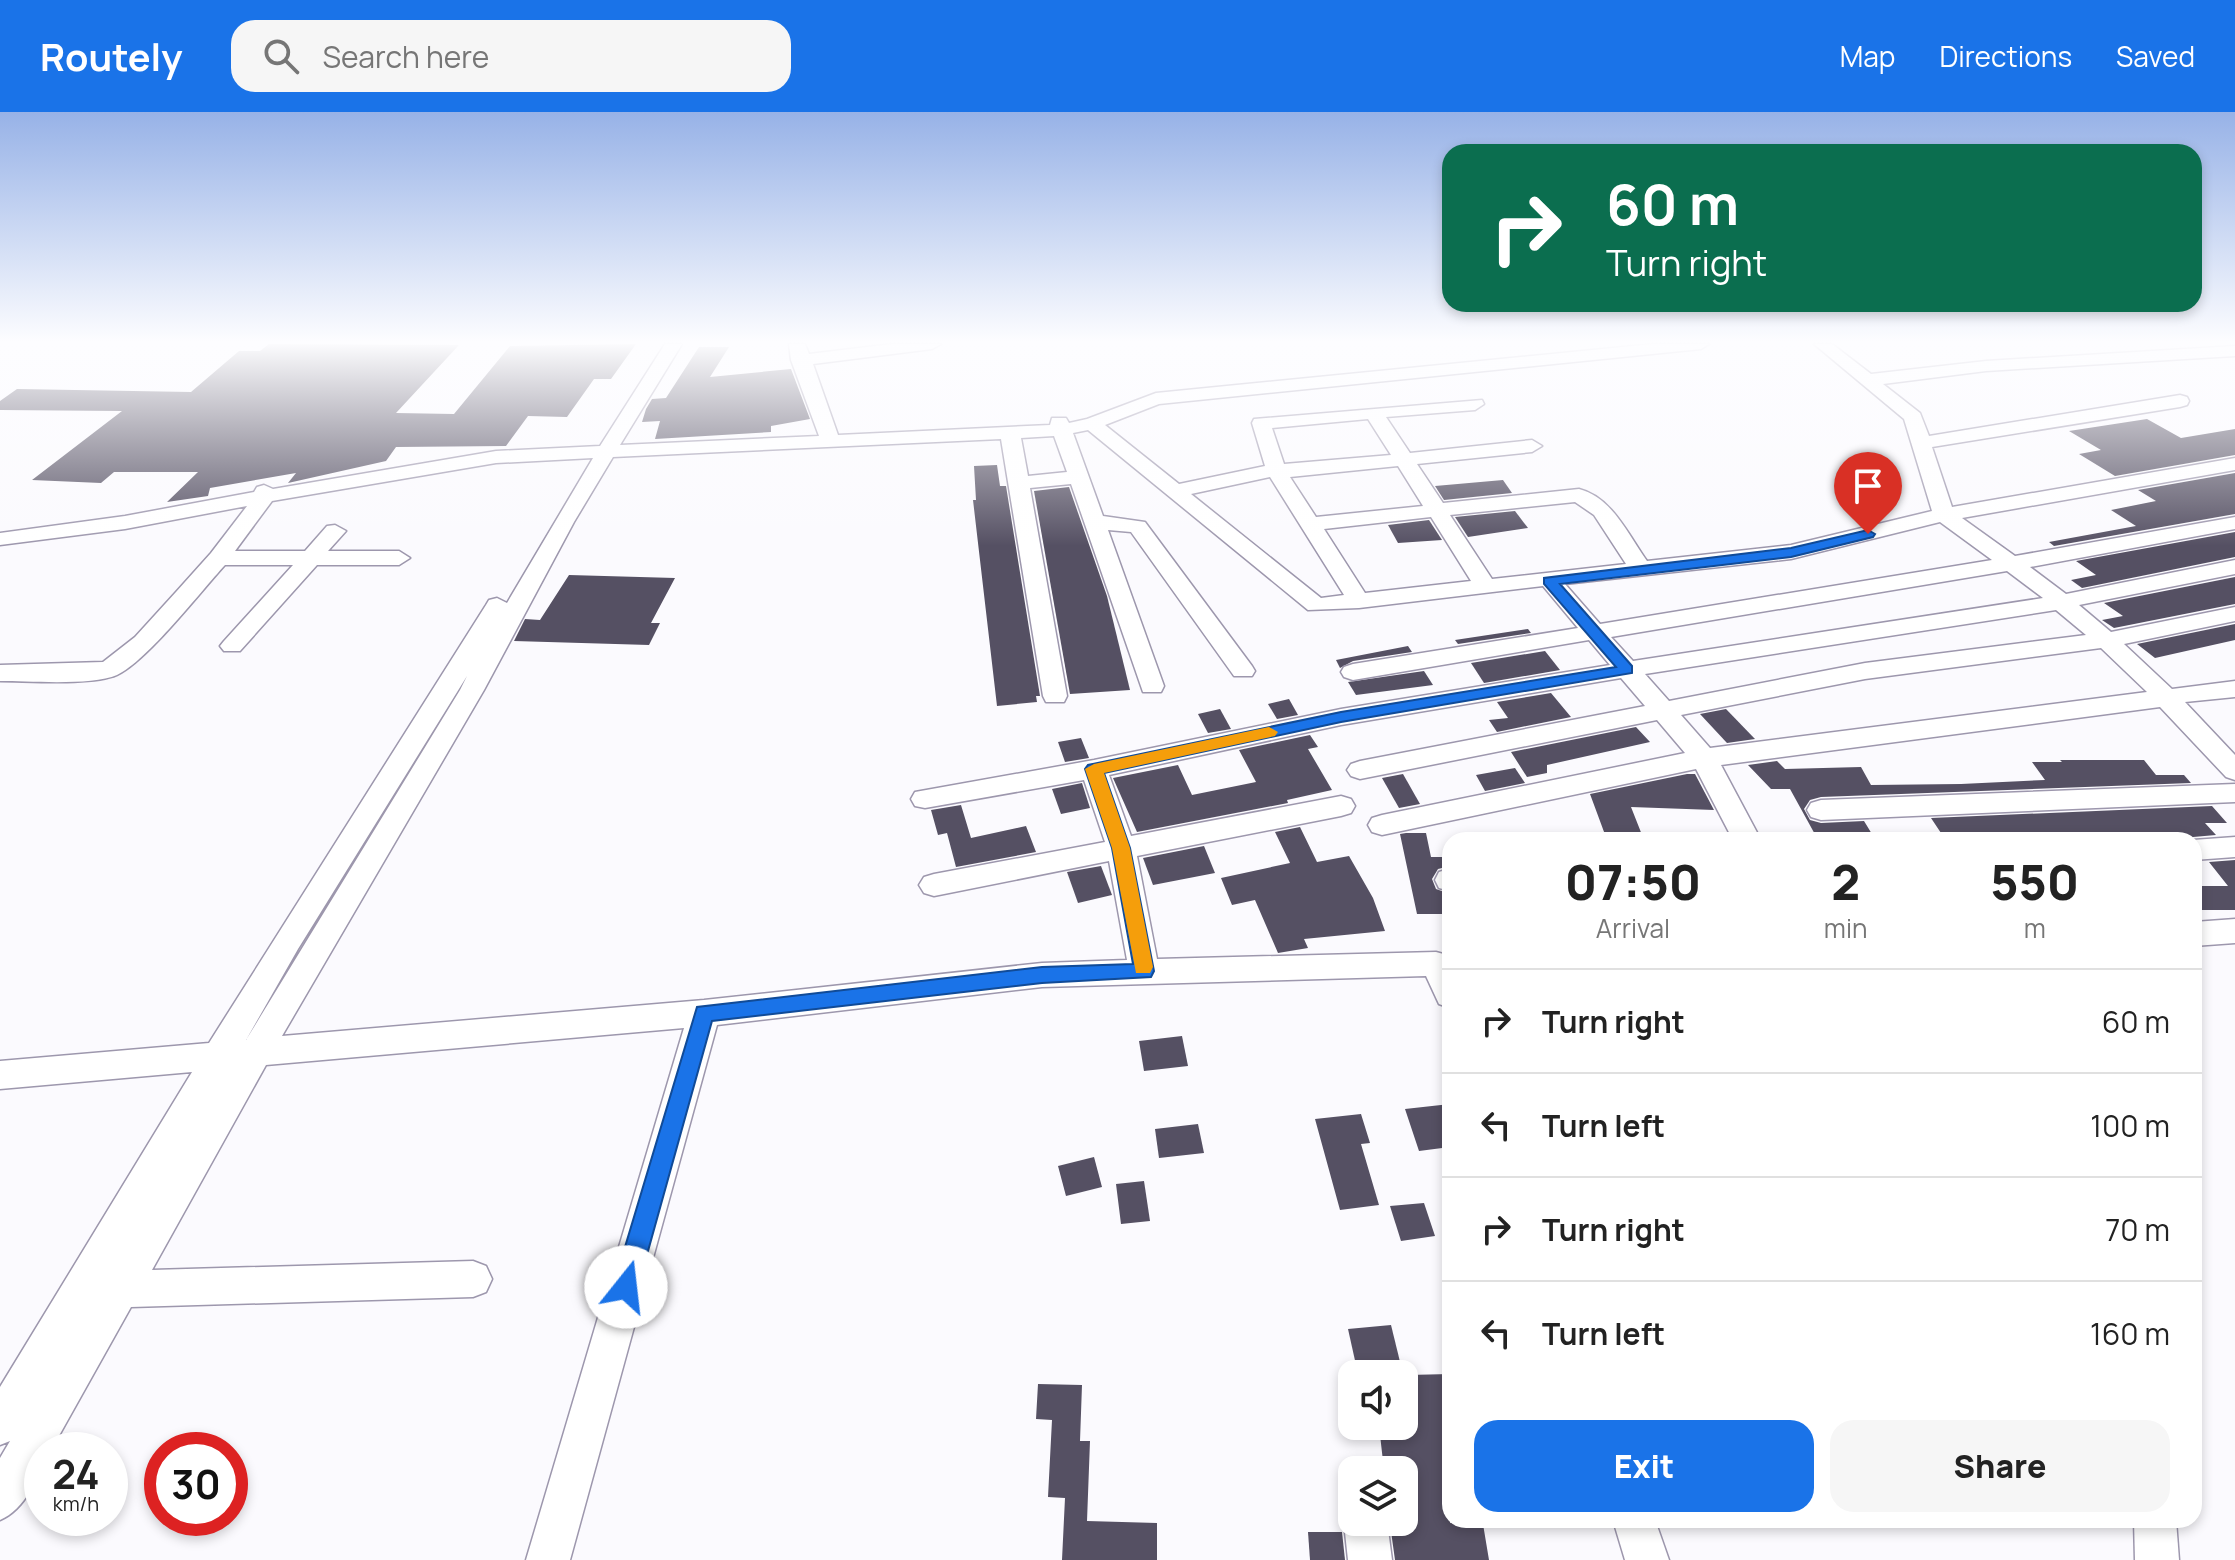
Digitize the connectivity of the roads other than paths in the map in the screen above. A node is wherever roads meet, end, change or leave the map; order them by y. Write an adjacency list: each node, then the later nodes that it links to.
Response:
1 (619, 412): 14 (street)
2 (624, 412): 14 (street)
3 (820, 412): 11 (street)
4 (1115, 412): 9 (street)
5 (1390, 412): 8 (street)
6 (1906, 412): 12 (street)
7 (2115, 412): 12 (street)
8 (1374, 413): 15 (street); 17 (street)
9 (1071, 425): 10 (street); 11 (street); 18 (street); 20 (street)
10 (1010, 432): 11 (street); 19 (street)
11 (829, 435): 14 (street)
12 (1921, 443): 23 (street)
13 (1532, 446): 15 (street)
14 (598, 448): 21 (street); 72 (street); 73 (street)
15 (1405, 459): 17 (street); 22 (street)
16 (2235, 464): 23 (street)
17 (1276, 470): 20 (street); 26 (street)
18 (1078, 477): 19 (street); 24 (street)
19 (1017, 483): 50 (street)
20 (1177, 491): 38 (street)
21 (263, 495): 27 (street); 29 (street); 30 (street)
22 (1438, 509): 26 (street); 35 (street); 37 (street)
23 (1944, 515): 33 (street); 35 (street)
24 (1094, 522): 45 (street); 48 (street)
25 (2235, 523): 33 (street)
26 (1310, 524): 38 (street)
27 (0, 530)
28 (335, 531): 31 (street)
29 (0, 539)
30 (219, 558): 31 (street); 47 (street)
31 (313, 558): 32 (street); 43 (street)
32 (399, 558)
33 (2009, 564): 39 (street); 41 (street)
34 (2235, 567): 39 (street)
35 (1641, 569): 36 (street)
36 (1550, 581): 37 (street); 41 (street)
37 (1487, 588): 38 (street)
38 (1359, 601)
39 (2062, 602): 42 (street); 44 (street)
40 (2235, 614): 42 (street)
41 (1594, 631): 44 (street); 46 (street)
42 (2106, 640): 51 (street); 52 (street)
43 (232, 646)
44 (1627, 670): 52 (street); 55 (street)
45 (1243, 671)
46 (1353, 672)
47 (0, 673)
48 (1152, 686)
49 (2235, 689): 51 (street)
50 (1055, 696)
51 (2166, 698): 53 (street); 54 (street)
52 (1662, 710): 53 (street); 56 (street)
53 (1704, 758): 61 (street); 62 (street)
54 (2231, 763)
55 (1094, 769): 58 (street); 64 (street)
56 (1360, 770)
57 (2235, 793): 60 (street)
58 (925, 799)
59 (1341, 806): 64 (street)
60 (1821, 810)
61 (1382, 825)
62 (1743, 832)
63 (2235, 847): 65 (street)
64 (1121, 848): 66 (street); 70 (street)
65 (2202, 849)
66 (934, 885)
67 (2235, 931): 68 (street)
68 (2202, 933)
69 (1442, 963): 70 (street)
70 (1144, 971): 71 (street)
71 (704, 1013): 72 (street); 82 (street)
72 (255, 1054): 73 (street); 76 (street)
73 (216, 1058): 74 (street); 77 (street)
74 (0, 1075)
75 (473, 1279): 76 (street)
76 (120, 1289): 78 (street)
77 (0, 1425)
78 (0, 1499)
79 (1637, 1528): 84 (street)
80 (2155, 1528): 85 (street)
81 (1367, 1536): 83 (street)
82 (548, 1560)
83 (1370, 1560)
84 (1647, 1560)
85 (2157, 1560)

